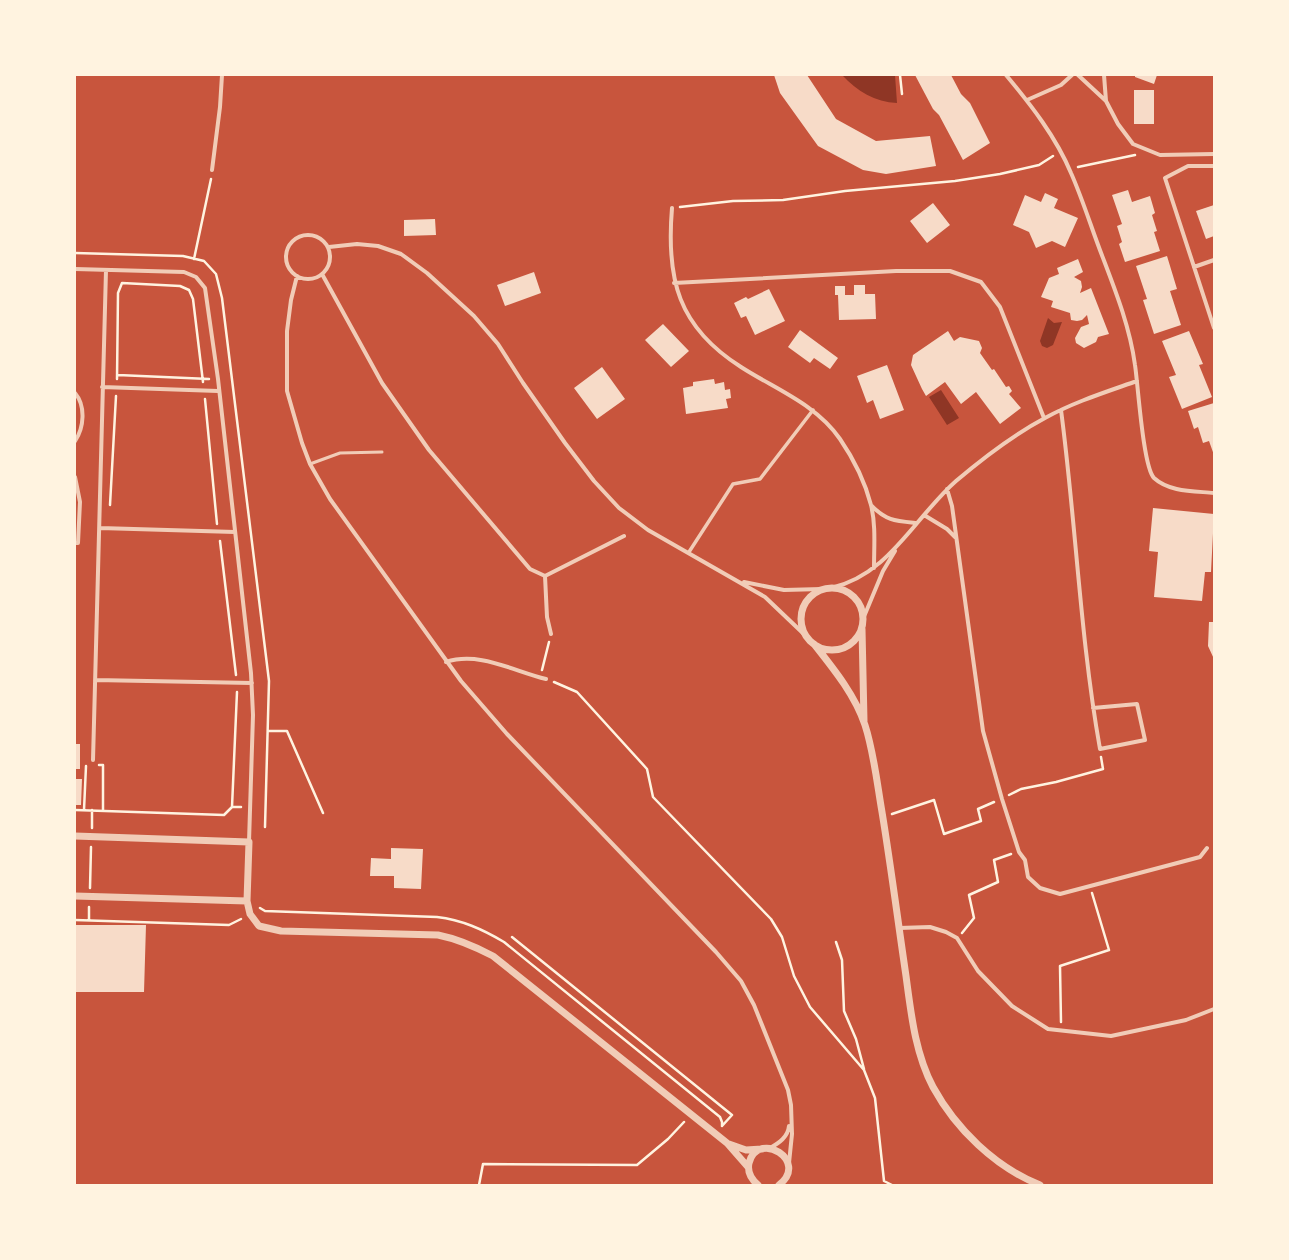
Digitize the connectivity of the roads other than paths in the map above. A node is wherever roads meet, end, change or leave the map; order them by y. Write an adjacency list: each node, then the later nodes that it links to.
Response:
1 (222, 75): 10 (street)
2 (1006, 75): 6 (street)
3 (1072, 75): 6 (street)
4 (1078, 75): 7 (street)
5 (1104, 75): 7 (street)
6 (1027, 100): 21 (street)
7 (1106, 101): 8 (street)
8 (1214, 154)
9 (1214, 166): 14 (street)
10 (212, 170)
11 (672, 208): 19 (street)
12 (329, 247): 17 (street); 18 (street); 43 (street)
13 (1214, 260): 14 (street)
14 (1194, 267): 20 (street)
15 (75, 269): 16 (street)
16 (106, 270): 22 (street); 23 (street)
17 (322, 274): 18 (street); 45 (street)
18 (297, 276): 30 (street)
19 (674, 283): 25 (street); 27 (street)
20 (1214, 328)
21 (1138, 381): 26 (street); 33 (street)
22 (102, 387): 23 (street); 37 (street)
23 (218, 390): 38 (street)
24 (75, 394): 28 (street)
25 (813, 410): 34 (street); 43 (street)
26 (1061, 410): 27 (street); 57 (street)
27 (1044, 418): 32 (street)
28 (75, 441)
29 (382, 452): 30 (lane)
30 (310, 464): 53 (street)
31 (75, 477): 41 (street)
32 (947, 489): 35 (street); 40 (street)
33 (1214, 493)
34 (871, 505): 36 (street); 44 (street)
35 (924, 515): 36 (street); 40 (street)
36 (917, 522): 42 (street)
37 (100, 528): 38 (street); 55 (street)
38 (235, 532): 56 (street)
39 (624, 536): 45 (street)
40 (955, 538): 62 (street)
41 (75, 542)
42 (897, 547): 44 (street); 49 (street)
43 (689, 552): 46 (street)
44 (874, 568): 47 (street)
45 (545, 576): 50 (street)
46 (740, 581): 48 (street); 51 (street)
47 (832, 588): 48 (street); 49 (street)
48 (822, 590): 51 (street)
49 (862, 623): 52 (street); 58 (street)
50 (551, 634)
51 (808, 637): 52 (street)
52 (814, 644): 58 (street)
53 (446, 662): 54 (street); 67 (street)
54 (546, 679)
55 (95, 680): 56 (street); 59 (street)
56 (252, 682): 61 (street)
57 (1093, 708): 57 (street)
58 (864, 723): 65 (street)
59 (93, 760)
60 (75, 836): 61 (street)
61 (250, 842): 64 (street)
62 (1207, 848)
63 (75, 896): 64 (street)
64 (247, 901): 68 (street)
65 (899, 928): 66 (street); 75 (street)
66 (1214, 1009)
67 (791, 1118): 69 (street); 71 (street)
68 (727, 1143): 69 (street); 70 (street)
69 (767, 1149): 70 (street); 71 (street)
70 (748, 1167): 72 (street)
71 (788, 1168): 73 (street); 74 (street)
72 (754, 1184)
73 (779, 1185)
74 (784, 1185)
75 (1040, 1185)

